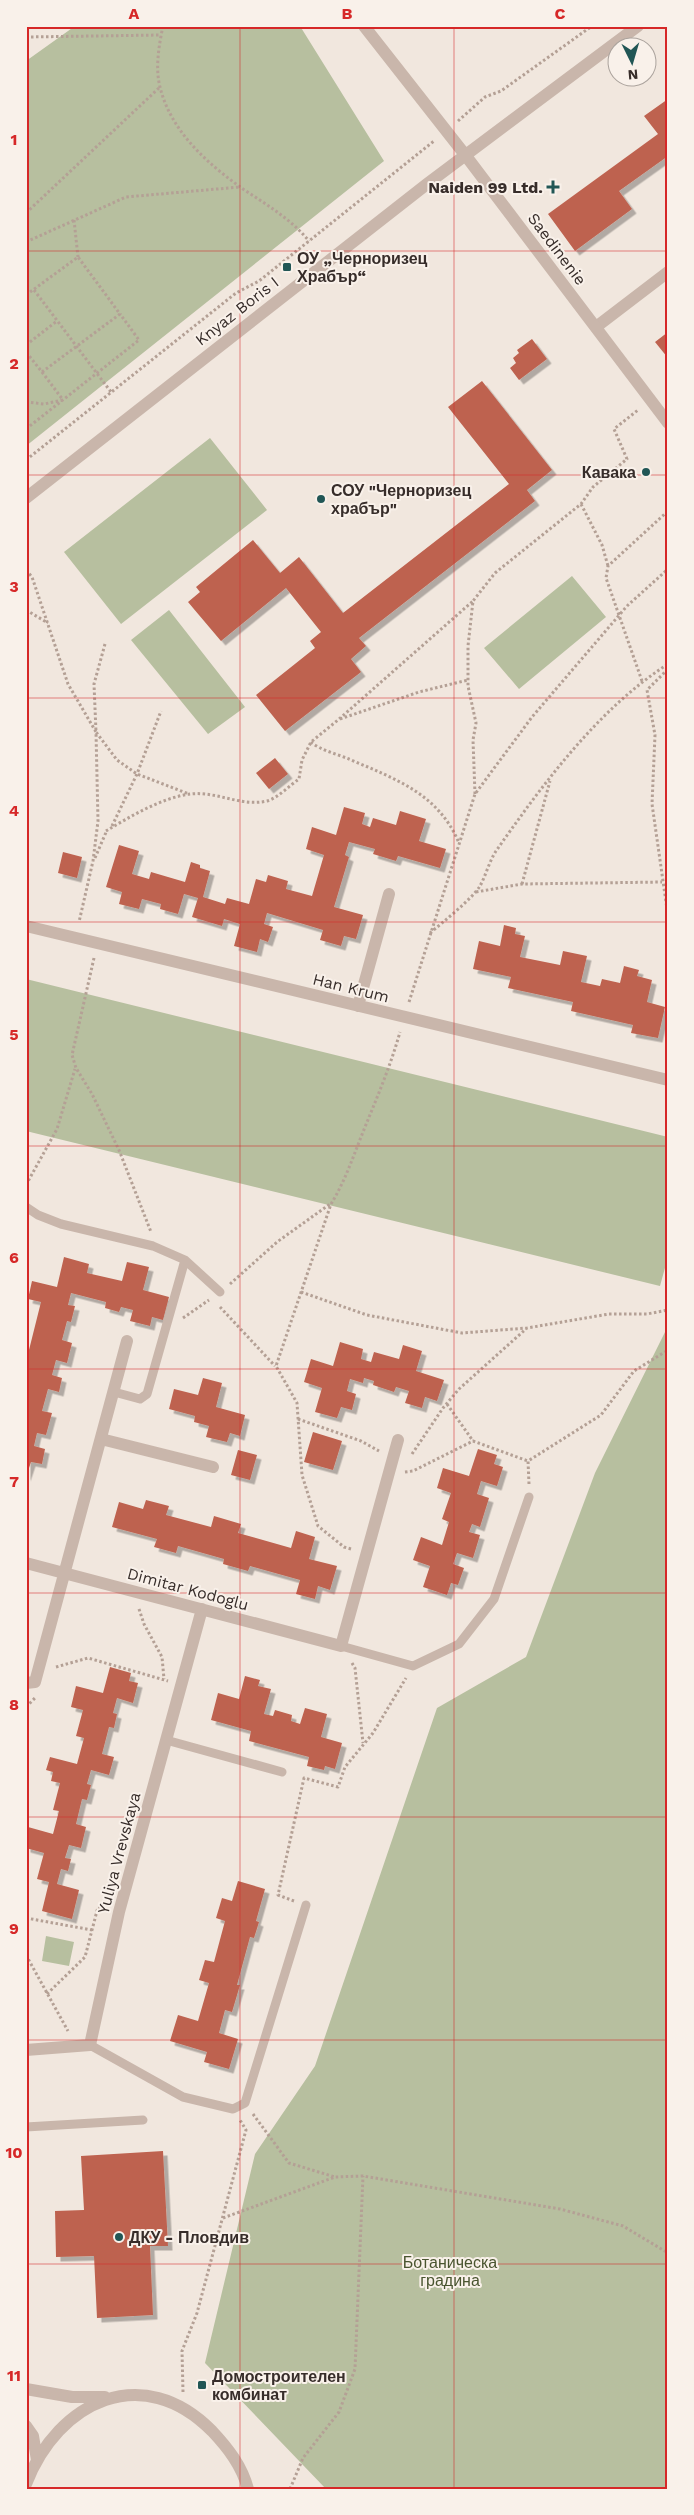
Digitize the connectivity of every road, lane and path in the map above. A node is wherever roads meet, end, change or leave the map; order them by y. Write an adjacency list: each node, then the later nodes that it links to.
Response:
1 (163, 26): 5 (path)
2 (364, 26): 8 (street, Saedinenie)
3 (592, 26): 8 (path)
4 (638, 26): 9 (street, Knyaz Boris I)
5 (161, 35): 6 (path); 7 (path)
6 (26, 37)
7 (160, 87): 10 (path); 11 (path)
8 (446, 131): 9 (street, Saedinenie); 13 (path)
9 (466, 156): 21 (street, Saedinenie); 34 (street, Knyaz Boris I)
10 (241, 187): 12 (path); 13 (path)
11 (26, 214)
12 (74, 220): 14 (path); 15 (path)
13 (309, 241): 27 (path)
14 (26, 242)
15 (78, 257): 17 (path); 19 (path)
16 (668, 272): 21 (street)
17 (34, 290): 18 (path); 20 (path)
18 (26, 295)
19 (120, 314): 23 (path); 26 (path)
20 (57, 321): 22 (path); 23 (path)
21 (596, 327): 29 (street, Saedinenie)
22 (26, 345)
23 (76, 347): 25 (path); 26 (path)
24 (26, 352): 25 (path)
25 (42, 372): 28 (path)
26 (97, 374): 27 (path); 28 (path)
27 (111, 392): 33 (path)
28 (63, 400): 30 (path); 32 (path)
29 (650, 400): 31 (street, Saedinenie); 35 (path)
30 (26, 402)
31 (668, 423)
32 (26, 429)
33 (26, 460)
34 (26, 498)
35 (580, 504): 37 (path); 40 (path)
36 (668, 510): 37 (path)
37 (608, 566): 42 (path)
38 (668, 569): 42 (path)
39 (26, 570): 43 (path)
40 (473, 601): 47 (path); 50 (path)
41 (26, 610): 43 (path)
42 (620, 615): 48 (path); 56 (path)
43 (49, 623): 51 (path)
44 (105, 644): 51 (path)
45 (668, 664): 48 (path)
46 (668, 669): 60 (path)
47 (468, 680): 50 (path); 56 (path)
48 (642, 682): 54 (path)
49 (161, 711): 53 (path)
50 (338, 720): 52 (path)
51 (96, 732): 53 (path); 59 (path)
52 (310, 742): 55 (path); 58 (path)
53 (137, 774): 55 (path); 57 (path)
54 (551, 779): 61 (path); 62 (path)
55 (190, 794): 57 (path)
56 (475, 794): 58 (path)
57 (106, 832): 59 (path)
58 (459, 843): 66 (path)
59 (93, 861): 67 (path)
60 (662, 882): 61 (path); 64 (path)
61 (522, 884): 62 (path)
62 (474, 892): 66 (path)
63 (389, 894): 69 (street)
64 (668, 916)
65 (26, 926): 67 (street, Han Krum)
66 (430, 934): 70 (path)
67 (76, 938): 68 (street, Han Krum)
68 (98, 943): 69 (street, Han Krum); 71 (path)
69 (358, 1006): 70 (street, Han Krum)
70 (404, 1018): 72 (street, Han Krum); 74 (path)
71 (76, 1068): 73 (path); 76 (path)
72 (668, 1080)
73 (26, 1185)
74 (331, 1204): 78 (path); 79 (path)
75 (26, 1207): 76 (lane)
76 (153, 1246): 77 (lane)
77 (185, 1260): 78 (lane); 82 (lane)
78 (220, 1292): 82 (path)
79 (301, 1292): 83 (path); 86 (path)
80 (218, 1305): 86 (path)
81 (668, 1310): 83 (path)
82 (167, 1326): 87 (lane)
83 (527, 1328): 88 (path)
84 (127, 1341): 87 (street)
85 (668, 1350): 95 (path)
86 (276, 1366): 89 (path)
87 (114, 1392): 90 (street)
88 (447, 1404): 92 (path); 93 (path)
89 (298, 1419): 94 (path); 99 (path)
90 (101, 1439): 97 (street); 101 (street)
91 (398, 1440): 94 (street)
92 (473, 1441): 95 (path); 96 (path)
93 (411, 1456)
94 (392, 1458): 99 (street)
95 (528, 1461): 98 (path)
96 (406, 1464)
97 (213, 1467)
98 (529, 1497): 105 (lane)
99 (365, 1560): 104 (street)
100 (26, 1563): 101 (street, Dimitar Kodoglu)
101 (65, 1573): 102 (street, Dimitar Kodoglu); 106 (street)
102 (142, 1593): 103 (street, Dimitar Kodoglu); 107 (path)
103 (202, 1609): 104 (street, Dimitar Kodoglu); 109 (street, Yuliya Vrevskaya)
104 (342, 1646): 105 (lane); 111 (path)
105 (413, 1666): 111 (path)
106 (38, 1670): 107 (path); 108 (street)
107 (164, 1680): 109 (path)
108 (26, 1683)
109 (180, 1684): 110 (street, Yuliya Vrevskaya)
110 (166, 1740): 112 (lane); 114 (street, Yuliya Vrevskaya)
111 (363, 1744): 113 (path)
112 (282, 1772)
113 (306, 1905): 122 (lane)
114 (119, 1912): 116 (path); 119 (street, Yuliya Vrevskaya)
115 (26, 1918): 116 (path)
116 (92, 1930): 118 (path)
117 (26, 1955): 118 (path)
118 (47, 1994): 120 (path)
119 (90, 2045): 120 (street); 123 (lane)
120 (69, 2047): 121 (street)
121 (26, 2050)
122 (244, 2103): 123 (lane); 127 (path)
123 (233, 2108): 128 (path)
124 (143, 2120): 125 (lane)
125 (26, 2127)
126 (363, 2176): 127 (path); 129 (path); 137 (path)
127 (335, 2177): 128 (path)
128 (223, 2218): 132 (path)
129 (668, 2253)
130 (26, 2389): 131 (street)
131 (112, 2397): 132 (street); 134 (street)
132 (183, 2408): 136 (street)
133 (26, 2426): 134 (street)
134 (37, 2460): 135 (street)
135 (26, 2484)
136 (248, 2489)
137 (290, 2489)

